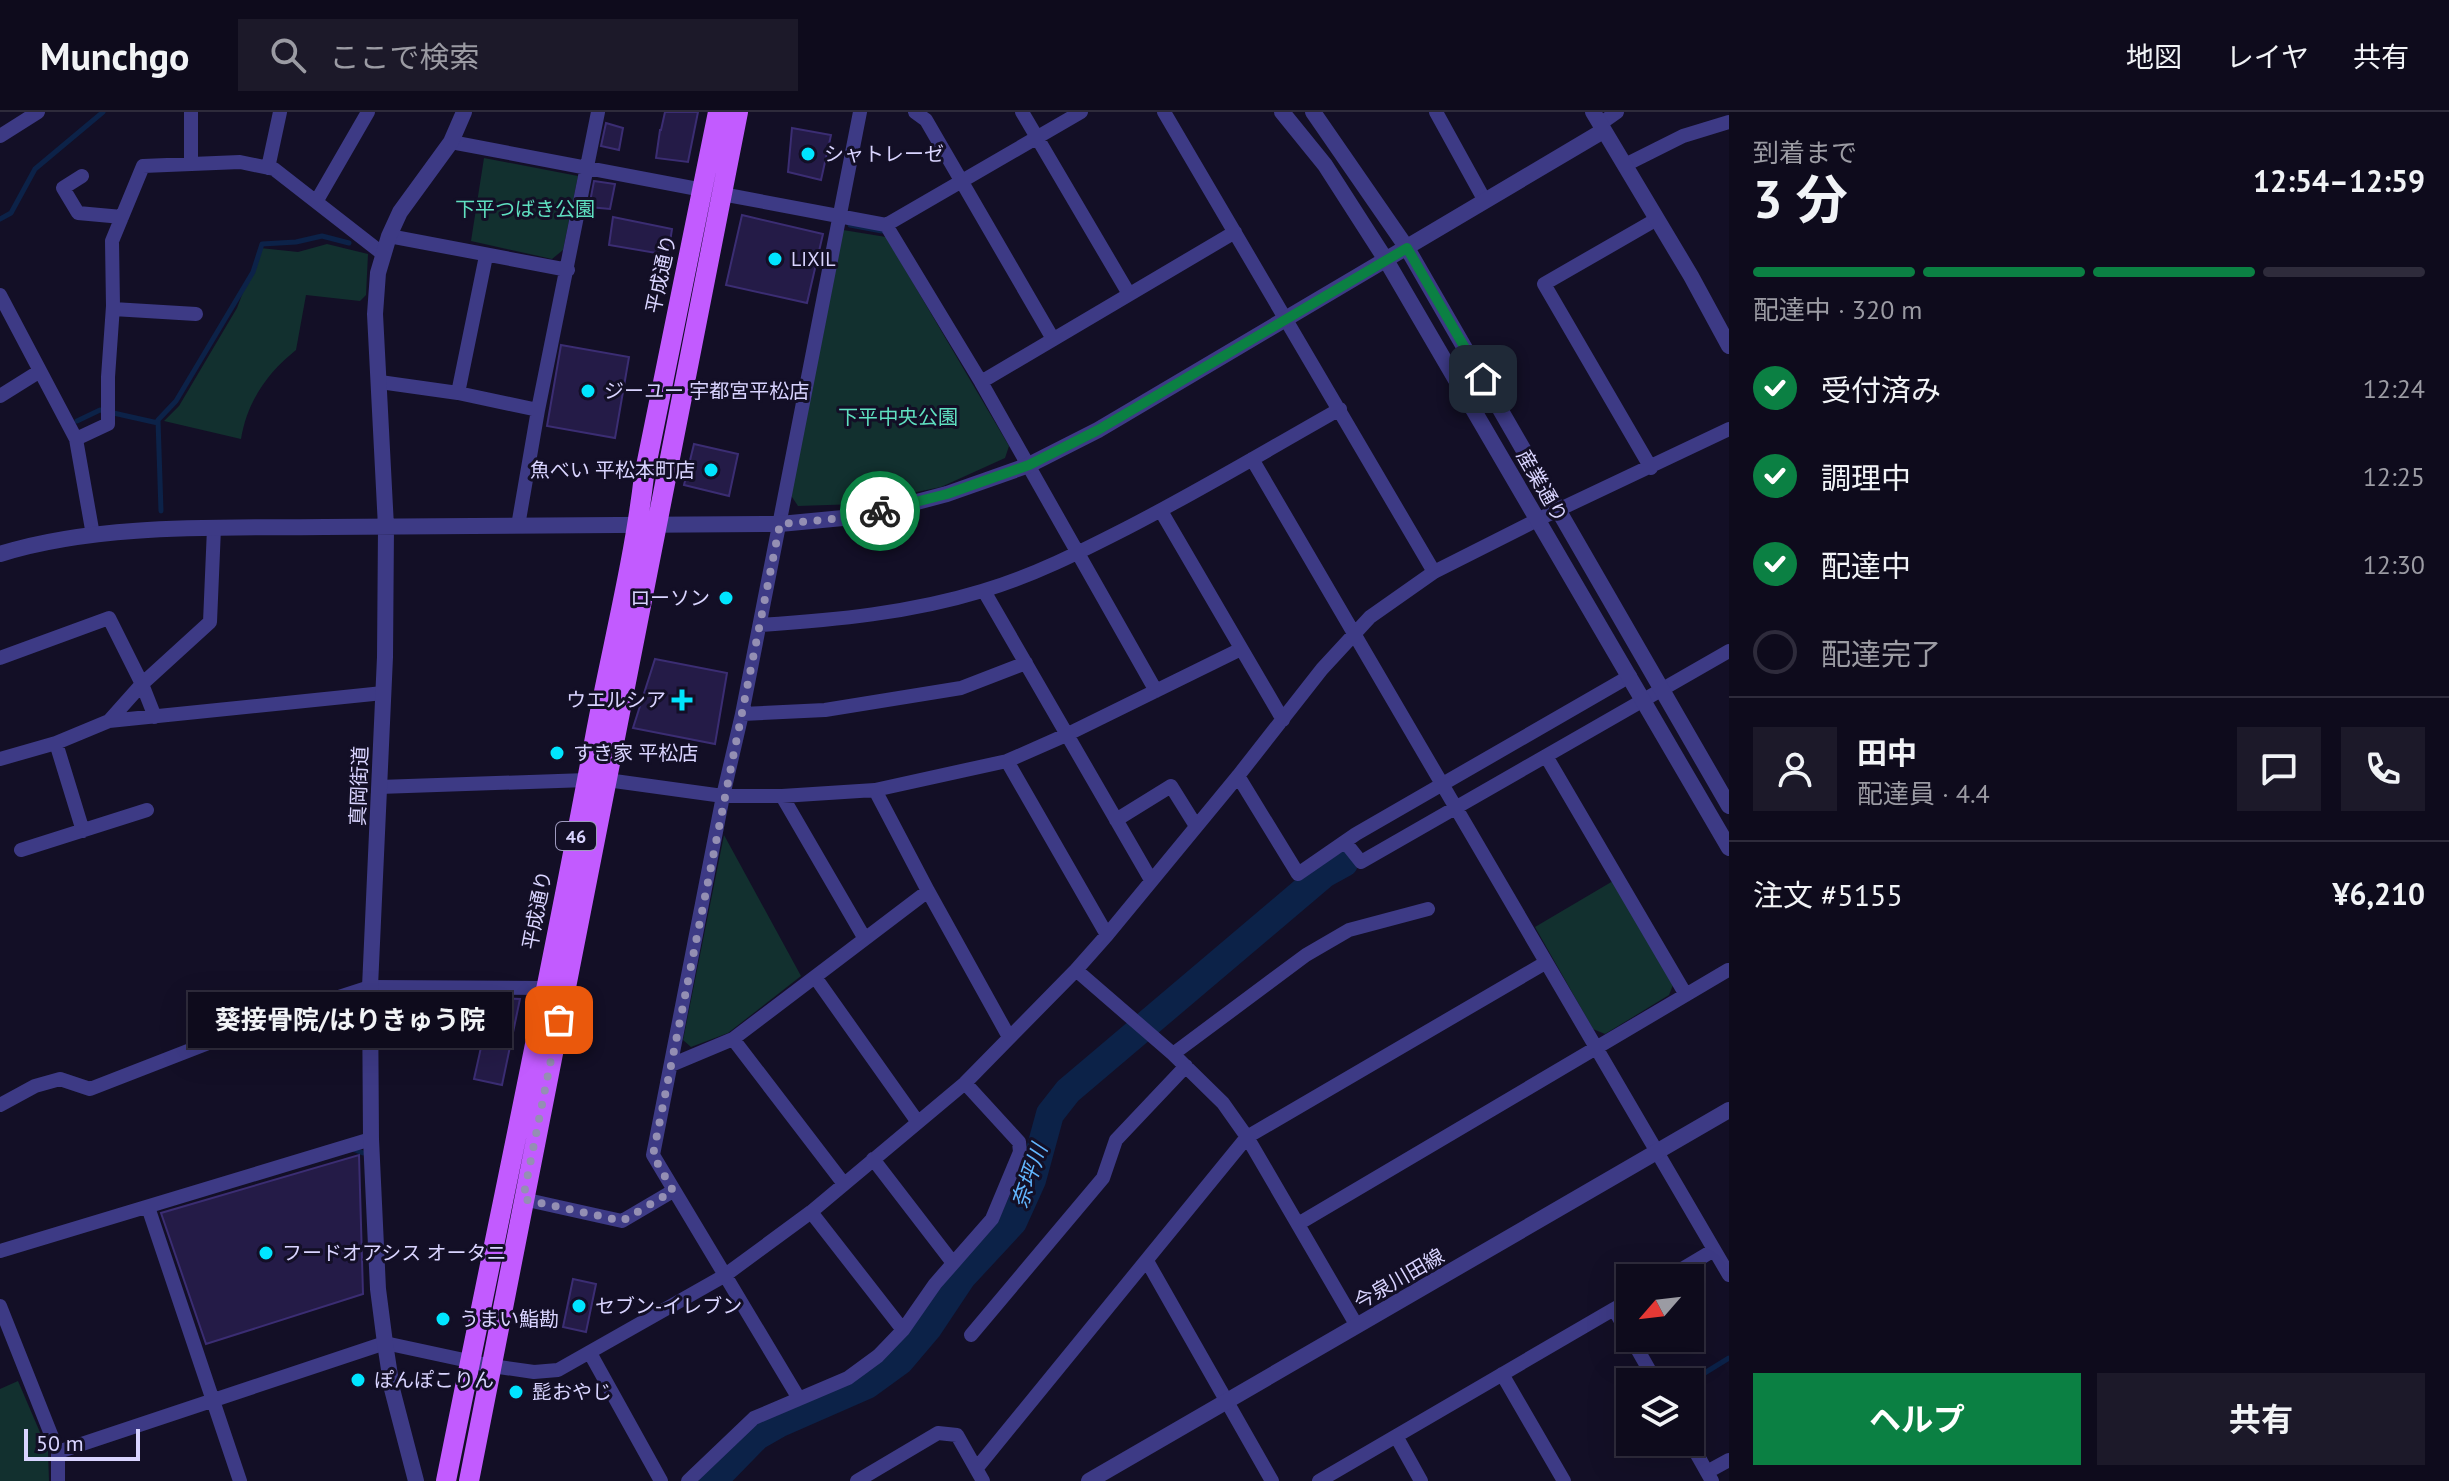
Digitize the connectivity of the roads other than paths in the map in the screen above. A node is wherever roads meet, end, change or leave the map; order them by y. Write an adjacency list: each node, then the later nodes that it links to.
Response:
1 (38, 112): 20 (street)
2 (191, 112): 23 (street)
3 (280, 112): 25 (street)
4 (368, 112): 31 (street)
5 (464, 112): 22 (street, 真岡街道)
6 (598, 112): 26 (street)
7 (718, 112): 29 (main road, 平成通り / 46)
8 (738, 112): 29 (main road, 平成通り / 46)
9 (860, 112): 33 (street)
10 (915, 112): 28 (street)
11 (1022, 112): 21 (street)
12 (1081, 112): 21 (street)
13 (1164, 112): 36 (street)
14 (1282, 112): 41 (street, 産業通り)
15 (1313, 112): 38 (street, 産業通り)
16 (1436, 112): 30 (street)
17 (1617, 112): 18 (street)
18 (1598, 122): 24 (street); 30 (street)
19 (1729, 122): 24 (street)
20 (0, 136)
21 (1038, 138): 28 (street); 43 (street)
22 (451, 142): 26 (street); 37 (street, 真岡街道)
23 (191, 164): 25 (street); 32 (street)
24 (1625, 165): 34 (street)
25 (268, 168): 31 (street)
26 (587, 168): 29 (street); 42 (street)
27 (82, 176): 32 (street)
28 (962, 182): 35 (street); 48 (street)
29 (713, 192): 33 (street); 66 (main road, 平成通り / 46)
30 (1485, 201): 38 (street)
31 (316, 202): 39 (street)
32 (122, 217): 45 (street)
33 (840, 217): 35 (street); 65 (street)
34 (1657, 219): 49 (street); 61 (street)
35 (886, 225): 52 (street)
36 (1235, 232): 43 (street); 47 (street)
37 (389, 236): 39 (street, 真岡街道); 40 (street)
38 (1407, 248): 41 (street); 63 (street, 産業通り)
39 (383, 254): 51 (street, 真岡街道)
40 (486, 256): 42 (street); 53 (street)
41 (1386, 260): 47 (street); 64 (street, 産業通り)
42 (568, 270): 56 (street)
43 (1129, 294): 48 (street)
44 (1, 297): 50 (street)
45 (113, 309): 46 (street); 58 (street)
46 (196, 314)
47 (1286, 319): 55 (street); 60 (street)
48 (1053, 339): 52 (street)
49 (1729, 346)
50 (40, 371): 54 (street); 58 (street)
51 (380, 382): 53 (street); 68 (street, 真岡街道)
52 (981, 382): 60 (street)
53 (458, 393): 56 (street)
54 (0, 396)
55 (1340, 409): 59 (street); 73 (street)
56 (538, 410): 67 (street)
57 (1729, 429): 61 (street)
58 (76, 439): 70 (street)
59 (1252, 459): 62 (street); 76 (street)
60 (1029, 465): 65 (street); 71 (street)
61 (1651, 468): 63 (street)
62 (1161, 511): 71 (street); 77 (street)
63 (1558, 511): 64 (street); 84 (street, 産業通り)
64 (1539, 519): 73 (street); 81 (street, 産業通り)
65 (780, 524): 66 (street); 75 (street)
66 (648, 525): 67 (street); 97 (main road, 平成通り / 46)
67 (518, 526): 68 (street)
68 (386, 527): 69 (street); 85 (street, 真岡街道)
69 (214, 528): 70 (street); 82 (street)
70 (93, 535): 72 (street)
71 (1079, 553): 74 (street); 83 (street)
72 (0, 554)
73 (1434, 572): 76 (street)
74 (984, 591): 75 (street); 80 (street)
75 (760, 625): 87 (street)
76 (1354, 633): 89 (street); 99 (street)
77 (1241, 649): 83 (street); 89 (street)
78 (1729, 651): 84 (street)
79 (0, 658): 82 (street)
80 (1026, 663): 87 (street); 91 (street)
81 (1630, 676): 86 (street, 産業通り); 99 (street)
82 (142, 684): 88 (street); 90 (street)
83 (1156, 691): 91 (street)
84 (1662, 691): 86 (street); 98 (street, 産業通り)
85 (383, 693): 88 (street); 100 (street, 真岡街道)
86 (1644, 701): 93 (street); 111 (street, 産業通り)
87 (742, 714): 102 (street)
88 (155, 717): 90 (street)
89 (1283, 720): 96 (street)
90 (109, 721): 92 (street)
91 (1066, 735): 95 (street); 107 (street)
92 (56, 743): 94 (street); 109 (street)
93 (1546, 756): 105 (street); 124 (street)
94 (0, 759)
95 (1007, 761): 101 (street); 116 (street)
96 (1238, 776): 108 (street); 110 (street)
97 (597, 780): 100 (street); 102 (street); 123 (main road, 平成通り / 46); 141 (main road, 平成通り / 46)
98 (1723, 781): 104 (street, 産業通り)
99 (1442, 785): 105 (street); 110 (street)
100 (379, 787): 122 (street, 真岡街道)
101 (875, 790): 103 (street); 114 (street)
102 (723, 796): 103 (street); 129 (street)
103 (782, 796): 117 (street)
104 (1729, 806)
105 (1455, 807): 110 (street); 118 (street)
106 (147, 810): 109 (street)
107 (1116, 820): 108 (street); 113 (street)
108 (1196, 826): 113 (street)
109 (83, 831): 112 (street)
110 (1345, 842)
111 (1729, 848)
112 (21, 850)
113 (1151, 880): 116 (street)
114 (928, 891): 117 (street); 125 (street)
115 (1428, 909): 128 (street)
116 (1107, 935): 119 (street)
117 (865, 939): 121 (street)
118 (1545, 963): 127 (street); 135 (street)
119 (1076, 970): 125 (street); 128 (street)
120 (1728, 970): 124 (street)
121 (815, 977): 126 (street); 134 (street)
122 (370, 987): 123 (street); 132 (street); 136 (street, 真岡街道)
123 (546, 988): 161 (main road, 平成通り / 46)
124 (1686, 995): 127 (street)
125 (1009, 1037): 131 (street)
126 (733, 1039): 129 (street); 139 (street)
127 (1595, 1049): 137 (street); 144 (street)
128 (1173, 1054): 130 (street)
129 (671, 1065): 140 (street)
130 (1186, 1066): 135 (street); 158 (street)
131 (965, 1083): 134 (street); 148 (street)
132 (0, 1105)
133 (1729, 1110): 137 (street, 今泉川田線)
134 (917, 1121): 138 (street)
135 (1247, 1137): 144 (street); 147 (street)
136 (371, 1139): 142 (street); 159 (street, 真岡街道)
137 (1656, 1153): 145 (street); 156 (street, 今泉川田線)
138 (873, 1159): 139 (street); 148 (street)
139 (844, 1184): 143 (street)
140 (673, 1191): 141 (street); 151 (street)
141 (523, 1199): 162 (main road, 平成通り / 46)
142 (148, 1207): 146 (street); 165 (street)
143 (811, 1212): 151 (street); 157 (street)
144 (1298, 1224): 156 (street)
145 (1714, 1250): 149 (street); 150 (street)
146 (0, 1251)
147 (1147, 1261): 166 (street); 171 (street)
148 (953, 1263): 157 (street)
149 (1690, 1264)
150 (1729, 1275)
151 (724, 1276): 160 (street); 164 (street)
152 (0, 1306): 155 (street)
153 (1614, 1309): 154 (street); 163 (street)
154 (1616, 1312)
155 (4, 1326): 168 (street)
156 (1357, 1326): 166 (street, 今泉川田線)
157 (903, 1330): 164 (street)
158 (971, 1335)
159 (385, 1343): 161 (street); 165 (street); 175 (street, 真岡街道)
160 (590, 1353): 162 (street); 178 (street)
161 (470, 1362): 162 (street); 176 (main road, 平成通り / 46)
162 (492, 1366): 177 (main road, 平成通り / 46)
163 (1502, 1374): 167 (street); 185 (street)
164 (798, 1397): 179 (street)
165 (213, 1401): 168 (street); 174 (street)
166 (1226, 1402): 181 (street, 今泉川田線); 182 (street)
167 (1396, 1436): 183 (street); 184 (street)
168 (58, 1452): 173 (street)
169 (1698, 1456): 172 (street)
170 (1729, 1460): 172 (street)
171 (980, 1475): 180 (street)
172 (1710, 1477)
173 (58, 1481)
174 (240, 1481)
175 (416, 1481)
176 (446, 1481)
177 (469, 1481)
178 (661, 1481)
179 (688, 1481)
180 (857, 1481)
181 (1089, 1481)
182 (1272, 1481)
183 (1319, 1481)
184 (1421, 1481)
185 (1564, 1481)

